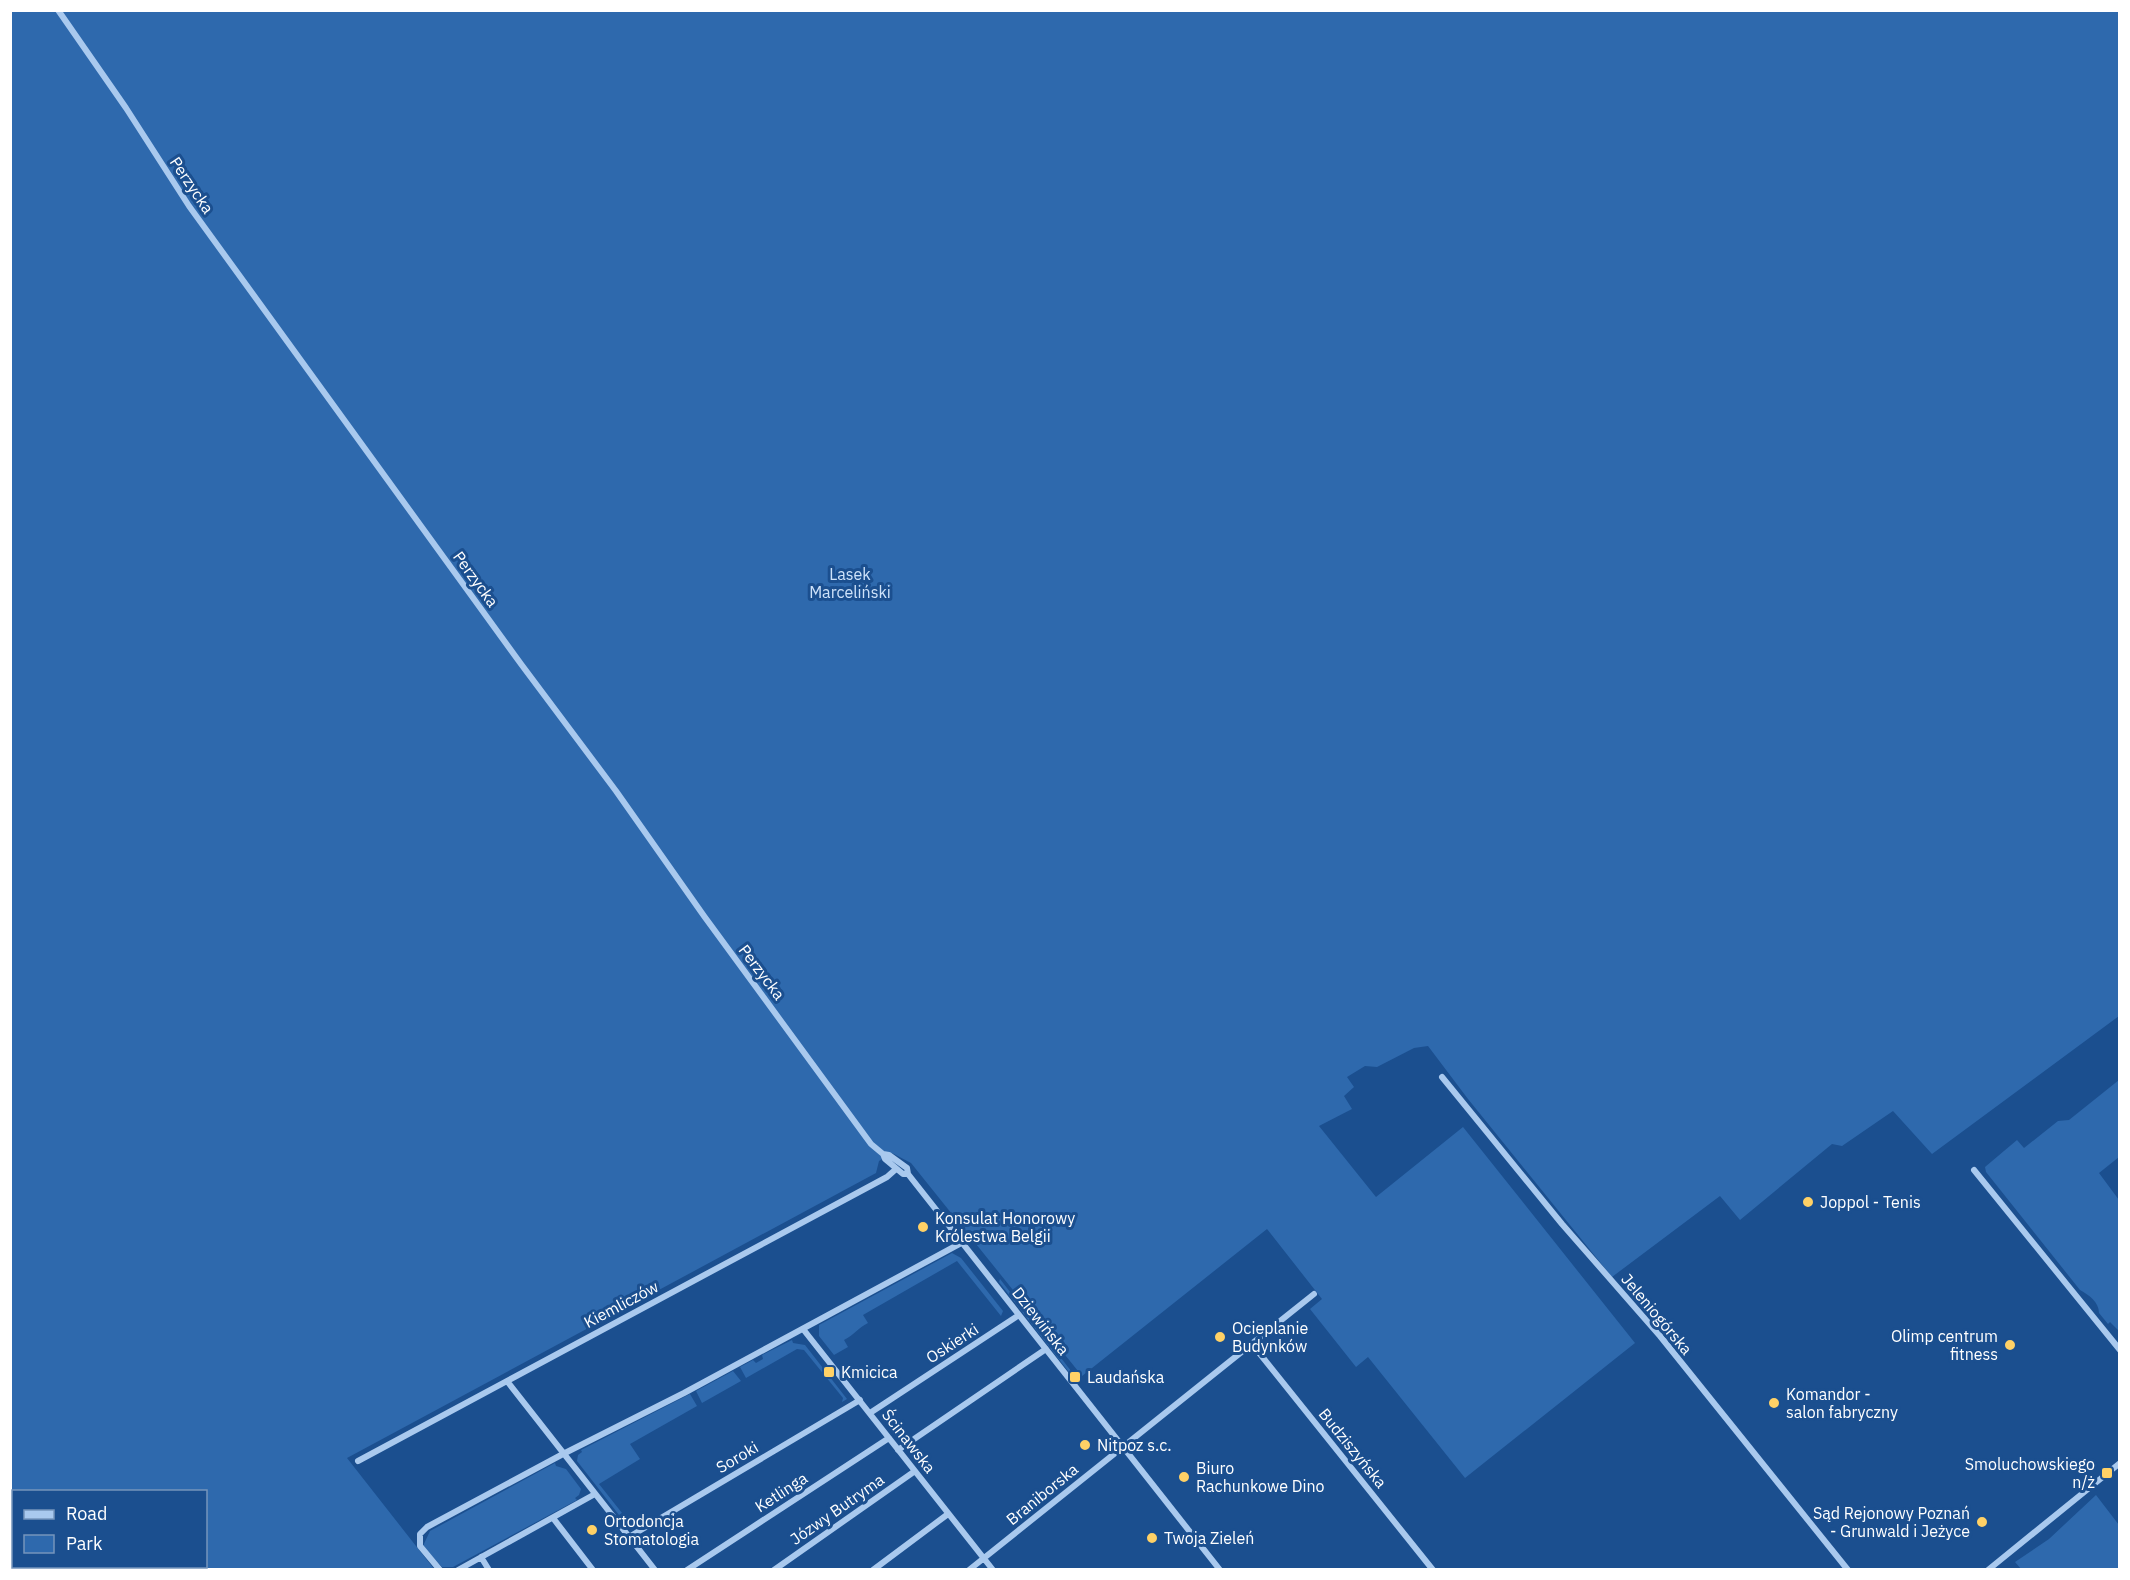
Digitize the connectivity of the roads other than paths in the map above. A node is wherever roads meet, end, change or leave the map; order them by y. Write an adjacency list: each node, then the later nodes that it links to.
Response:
1 (58, 10): 3 (street, Perzycka)
2 (1442, 1077): 42 (street, Jeleniogórska)
3 (883, 1154): 4 (street, Dziewińska); 6 (street, Dziewińska)
4 (896, 1169): 6 (street, Dziewińska); 14 (street, Kiemliczów)
5 (1974, 1170): 13 (street)
6 (908, 1174): 7 (street, Dziewińska)
7 (963, 1242): 9 (street, Dziewińska); 10 (street)
8 (1314, 1294): 11 (street, Braniborska)
9 (1020, 1315): 12 (street, Dziewińska); 16 (street, Oskierki)
10 (803, 1329): 15 (street, Ścinawska); 20 (street)
11 (1252, 1344): 18 (street, Braniborska); 41 (street, Budziszyńska)
12 (1046, 1350): 18 (street, Dziewińska); 19 (street)
13 (2120, 1350)
14 (507, 1381): 20 (street); 21 (street, Kiemliczów)
15 (860, 1400): 16 (street, Ścinawska); 27 (street, Soroki)
16 (870, 1413): 17 (street, Ścinawska)
17 (889, 1438): 19 (street, Ścinawska); 35 (street, Ketlinga)
18 (1122, 1448): 29 (street, Braniborska); 40 (street, Dziewińska)
19 (898, 1450): 23 (street, Ścinawska)
20 (563, 1454): 24 (street); 30 (street)
21 (358, 1461)
22 (2120, 1463): 43 (street)
23 (915, 1471): 25 (street, Ścinawska); 36 (street, Józwy Butryma)
24 (595, 1494): 26 (street); 27 (street)
25 (948, 1514): 29 (street, Ścinawska); 37 (street)
26 (553, 1518): 28 (street); 33 (street)
27 (629, 1538): 34 (street)
28 (481, 1557): 31 (street); 32 (street)
29 (984, 1558): 38 (street, Braniborska); 39 (street, Ścinawska)
30 (440, 1569)
31 (458, 1569)
32 (489, 1569)
33 (593, 1569)
34 (655, 1569)
35 (687, 1569)
36 (774, 1569)
37 (873, 1569)
38 (969, 1569)
39 (993, 1569)
40 (1220, 1569)
41 (1433, 1569)
42 (1848, 1569)
43 (1988, 1569)

